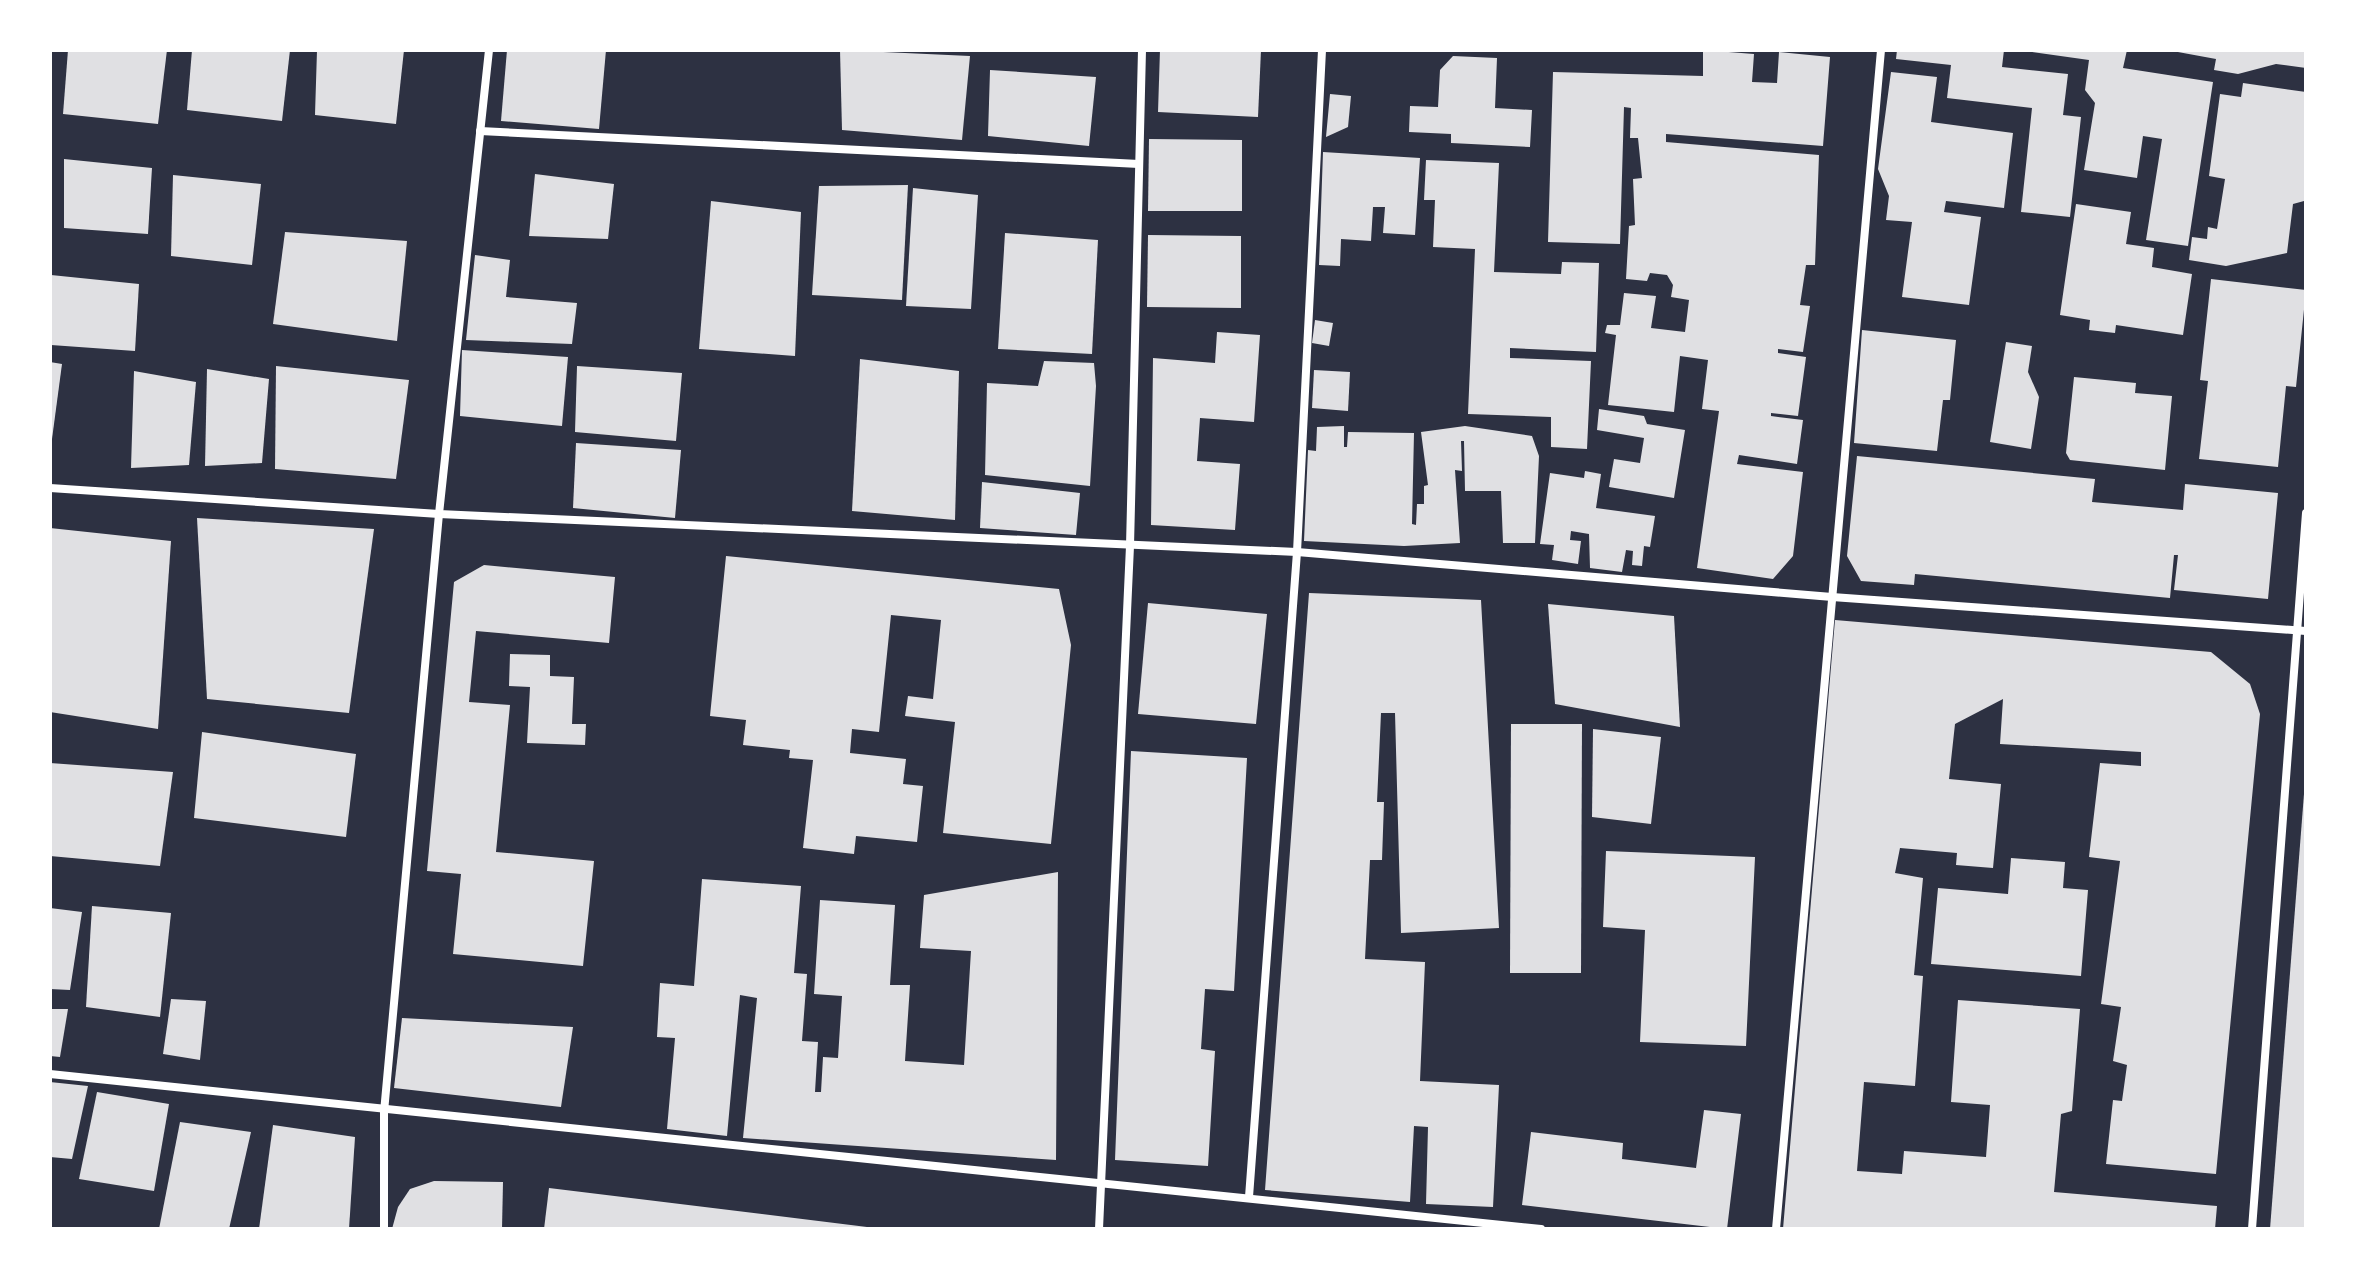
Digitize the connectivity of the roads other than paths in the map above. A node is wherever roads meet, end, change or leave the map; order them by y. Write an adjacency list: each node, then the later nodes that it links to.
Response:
1 (489, 50): 5 (street)
2 (1142, 50): 6 (street)
3 (1322, 50): 11 (street)
4 (1881, 50): 12 (street)
5 (480, 131): 6 (street); 9 (street)
6 (1139, 164): 10 (street)
7 (50, 488): 9 (street)
8 (2306, 513): 13 (street)
9 (439, 514): 10 (street); 15 (street)
10 (1130, 546): 11 (street); 16 (street)
11 (1297, 552): 12 (street); 17 (street)
12 (1832, 597): 13 (street); 21 (street)
13 (2301, 630): 22 (street)
14 (50, 1074): 15 (street)
15 (384, 1112): 16 (street); 18 (street)
16 (1102, 1181): 17 (street); 19 (street)
17 (1249, 1197): 20 (street)
18 (384, 1229)
19 (1099, 1229)
20 (1541, 1229)
21 (1776, 1229)
22 (2252, 1229)

